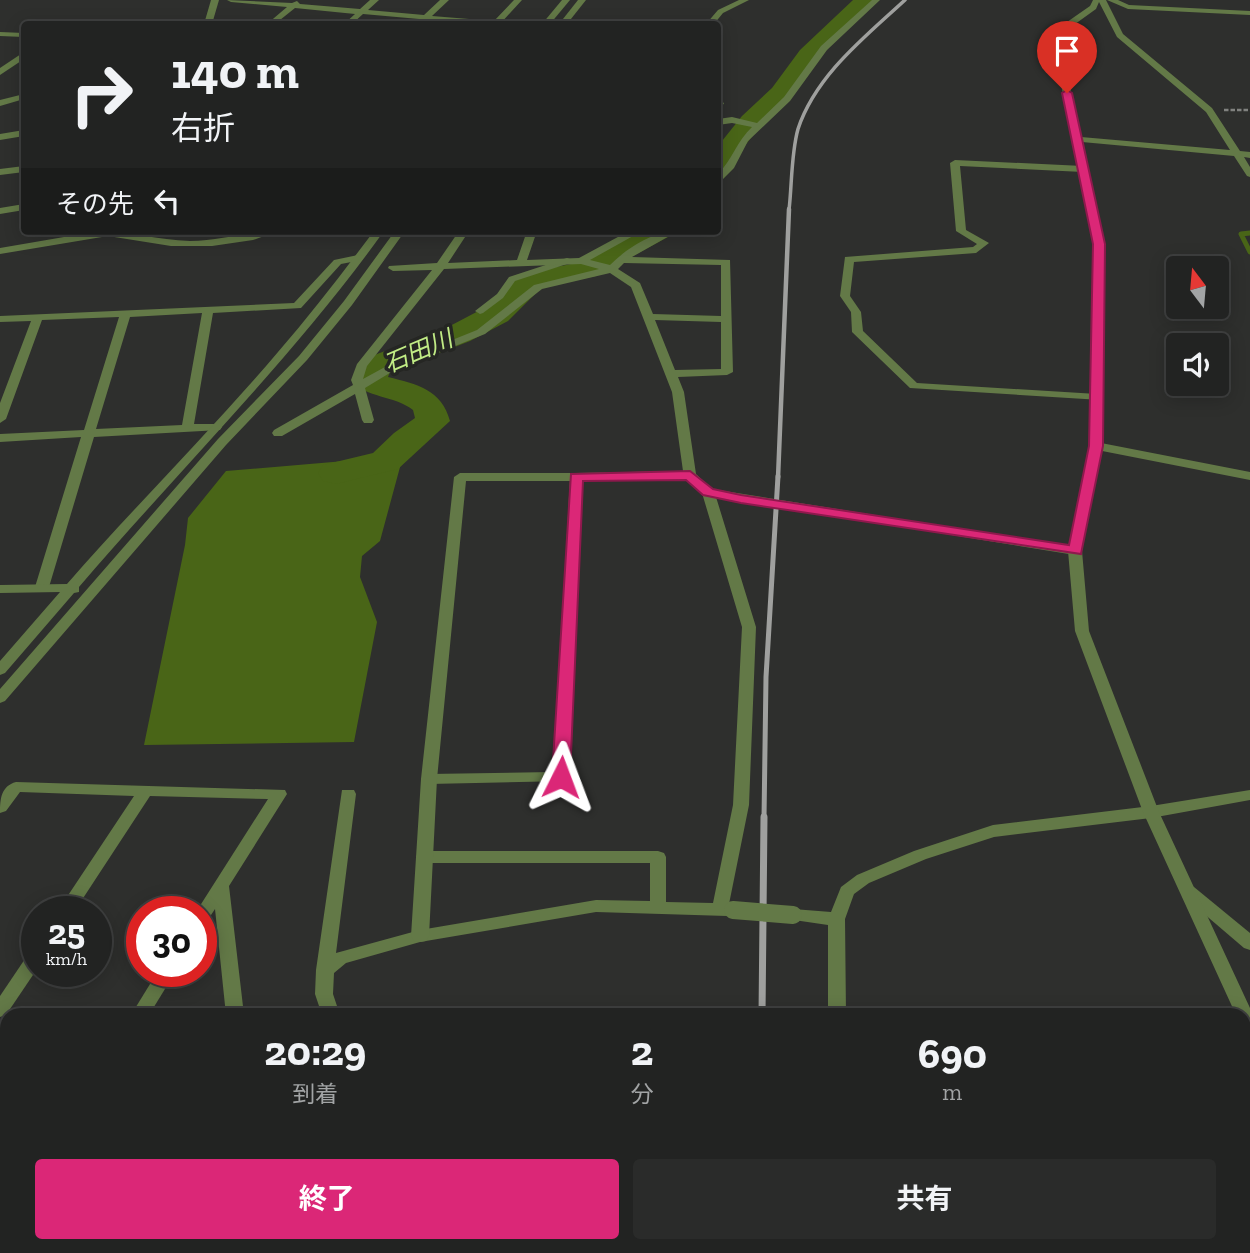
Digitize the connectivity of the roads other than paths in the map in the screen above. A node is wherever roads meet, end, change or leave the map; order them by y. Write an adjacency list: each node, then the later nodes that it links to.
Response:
1 (215, 0): 15 (street)
2 (231, 0): 12 (street)
3 (375, 0): 13 (street)
4 (445, 0): 18 (street)
5 (518, 0): 19 (street)
6 (566, 0): 20 (street)
7 (582, 0): 21 (street)
8 (745, 0): 22 (street)
9 (876, 0): 30 (street)
10 (1100, 0): 33 (street); 34 (street)
11 (1111, 0): 14 (street)
12 (297, 3): 13 (street); 16 (street)
13 (362, 12): 17 (street); 18 (street)
14 (1250, 13)
15 (209, 21)
16 (275, 21)
17 (352, 21)
18 (422, 21)
19 (499, 21)
20 (548, 21)
21 (565, 21)
22 (711, 21)
23 (0, 34): 24 (street)
24 (21, 35)
25 (20, 63): 26 (street)
26 (0, 72)
27 (21, 98): 28 (street)
28 (0, 103)
29 (721, 122): 30 (street)
30 (760, 126): 40 (street)
31 (21, 134): 32 (street)
32 (0, 137)
33 (1077, 139): 34 (street); 37 (street)
34 (1237, 153): 35 (street); 39 (street)
35 (1250, 155)
36 (21, 169): 38 (street)
37 (1083, 169): 72 (street); 72 (street)
38 (0, 172)
39 (1250, 174)
40 (721, 176)
41 (21, 208): 42 (street)
42 (0, 211)
43 (96, 235): 54 (street)
44 (128, 235): 45 (street)
45 (257, 235)
46 (376, 235): 55 (street)
47 (397, 235): 89 (street)
48 (461, 235): 60 (street)
49 (531, 235): 59 (street)
50 (630, 235): 58 (street)
51 (637, 235): 53 (street)
52 (664, 235): 53 (street)
53 (641, 246): 56 (street)
54 (0, 251)
55 (358, 258): 63 (street); 75 (street)
56 (621, 260): 62 (street); 69 (street)
57 (567, 261): 58 (street); 59 (street); 64 (lane)
58 (581, 261): 62 (street)
59 (521, 263): 60 (street)
60 (440, 267): 61 (street); 71 (street)
61 (393, 268)
62 (612, 269): 67 (street); 71 (street)
63 (208, 310): 65 (street); 76 (street)
64 (480, 311)
65 (125, 314): 66 (street); 77 (street)
66 (38, 317): 68 (street); 73 (street)
67 (649, 317): 69 (street); 70 (street)
68 (0, 319)
69 (726, 319): 70 (street)
70 (671, 374): 81 (street)
71 (358, 385): 74 (street); 78 (street)
72 (1097, 398): 80 (street)
73 (0, 419)
74 (368, 420)
75 (216, 427): 76 (street); 88 (street)
76 (187, 428): 77 (street)
77 (89, 432): 79 (street); 86 (street)
78 (278, 433)
79 (0, 438)
80 (1096, 446): 82 (street); 85 (street)
81 (690, 475): 83 (street); 84 (street)
82 (1250, 476)
83 (576, 477): 92 (street); 92 (street)
84 (708, 492): 85 (street); 104 (street)
85 (1075, 551): 97 (street)
86 (42, 587): 87 (street); 88 (street)
87 (0, 589)
88 (69, 589): 89 (street); 90 (street)
89 (93, 592): 91 (street)
90 (0, 670)
91 (0, 698)
92 (429, 779): 98 (street)
93 (145, 791): 96 (street); 99 (street); 101 (street)
94 (348, 794): 108 (street)
95 (1250, 795): 97 (street)
96 (0, 807)
97 (1151, 812): 100 (street); 105 (street)
98 (424, 857): 103 (street); 106 (street)
99 (221, 886): 102 (street); 113 (street)
100 (1187, 890): 107 (street); 116 (street)
101 (76, 896)
102 (215, 896)
103 (658, 907): 104 (street); 106 (street)
104 (727, 909): 105 (street, bridge)
105 (837, 919): 115 (street)
106 (420, 936): 108 (street)
107 (1250, 943)
108 (325, 970): 114 (street)
109 (21, 979): 111 (street)
110 (157, 987): 112 (street)
111 (1, 1008)
112 (143, 1008)
113 (234, 1008)
114 (329, 1008)
115 (837, 1008)
116 (1241, 1008)

